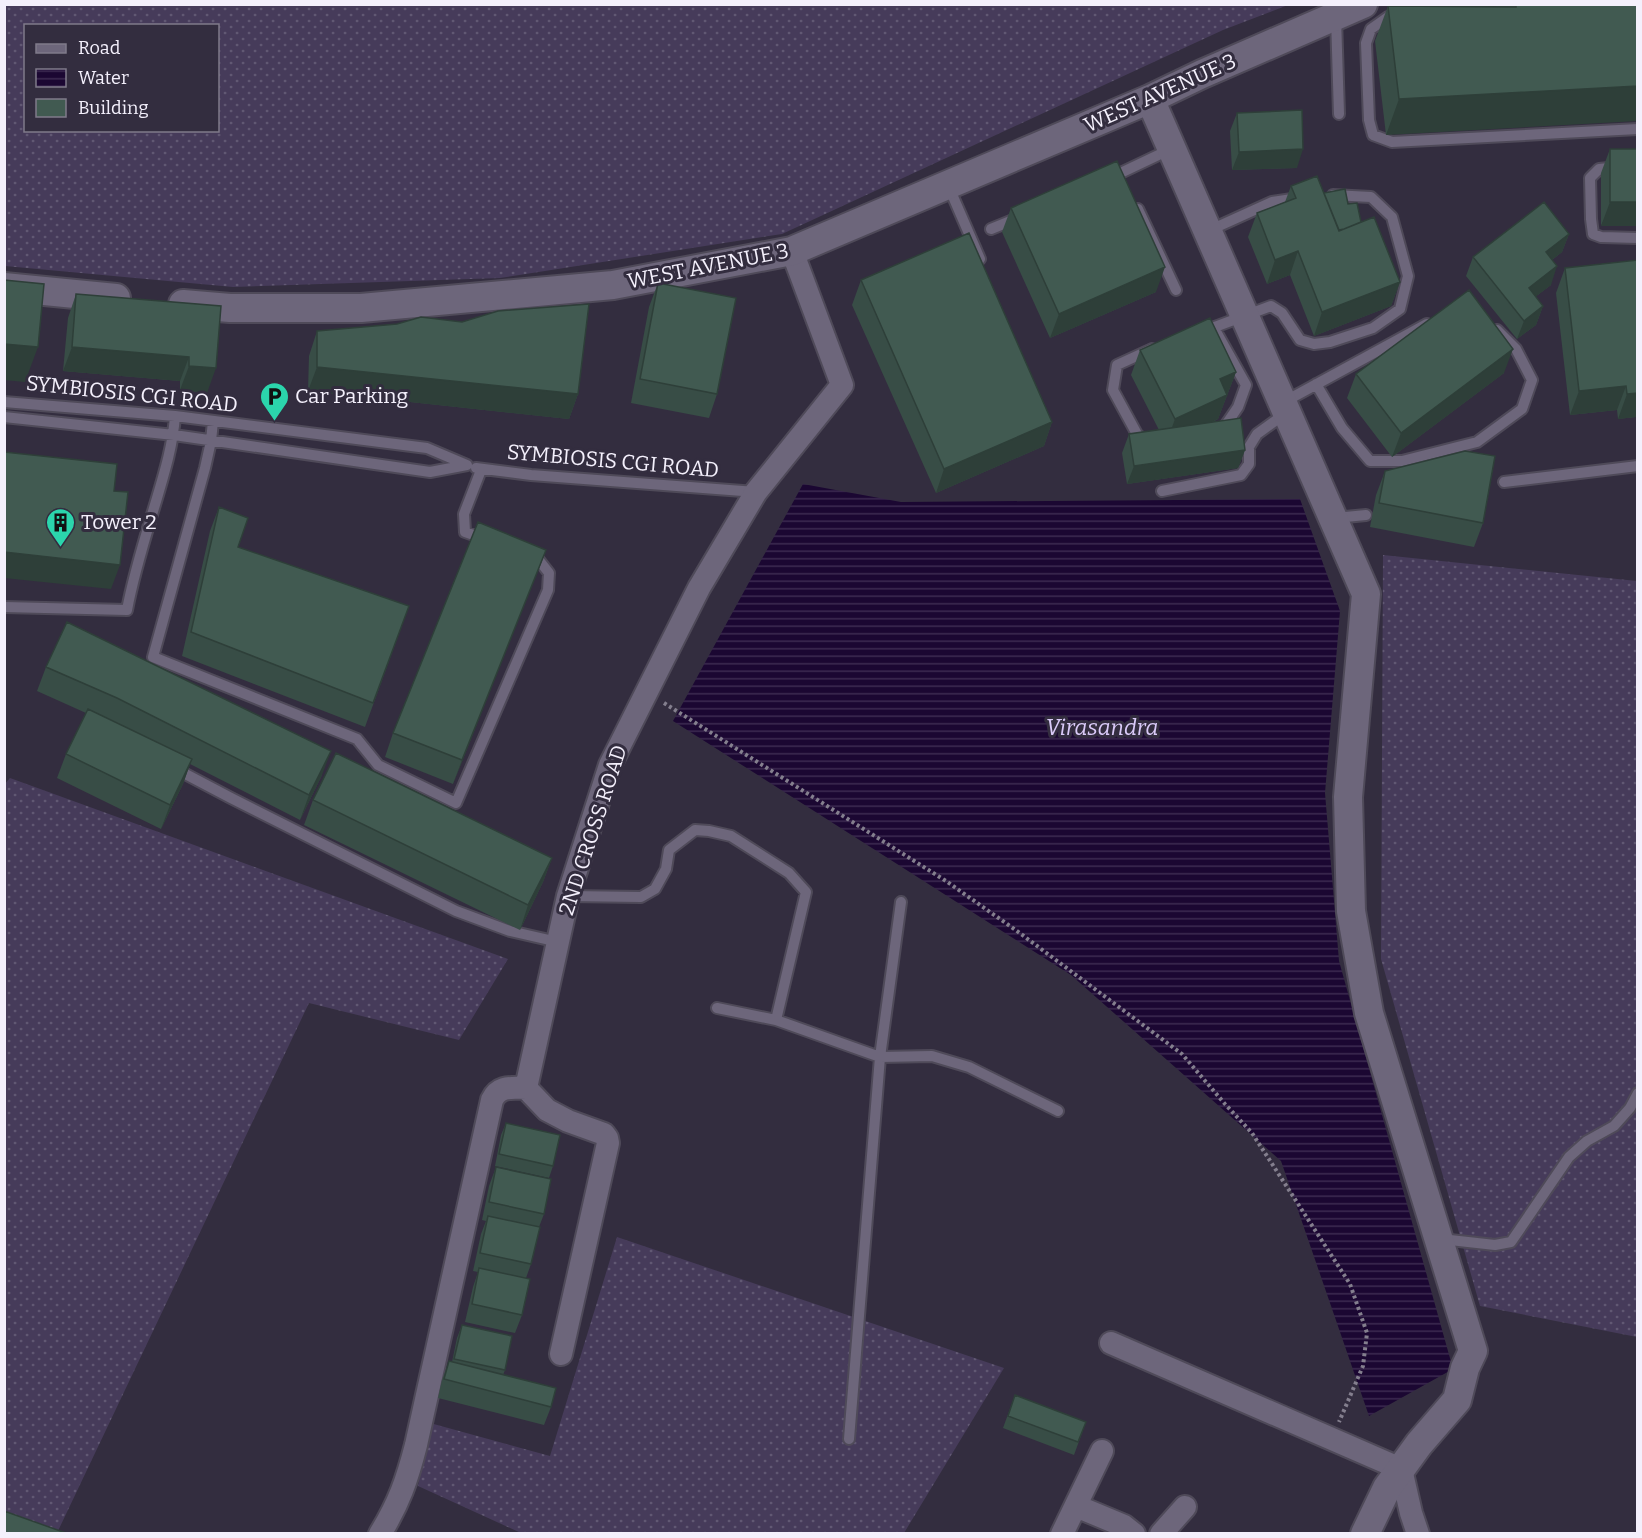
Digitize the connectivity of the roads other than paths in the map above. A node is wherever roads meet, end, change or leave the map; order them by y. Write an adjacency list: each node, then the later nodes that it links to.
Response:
1 (1363, 4): 3 (street, WEST AVENUE 3)
2 (1421, 4): 6 (lane)
3 (1336, 16): 4 (street, WEST AVENUE 3); 5 (lane)
4 (1150, 99): 7 (street); 12 (street, WEST AVENUE 3)
5 (1340, 114)
6 (1638, 129)
7 (1172, 149): 9 (lane); 16 (street)
8 (1638, 165): 17 (lane)
9 (1122, 173): 10 (lane); 11 (lane)
10 (1100, 182)
11 (1127, 183)
12 (948, 184): 18 (street, WEST AVENUE 3); 19 (lane)
13 (1132, 194): 21 (lane)
14 (1024, 215): 15 (lane)
15 (991, 229)
16 (1208, 231): 22 (street); 22 (lane)
17 (1638, 238)
18 (792, 251): 20 (street, WEST AVENUE 3); 43 (street, 2ND CROSS ROAD)
19 (984, 268)
20 (4, 287)
21 (1176, 290)
22 (1245, 317): 25 (lane); 30 (street)
23 (1437, 318): 28 (lane)
24 (1492, 326): 28 (lane)
25 (1214, 327): 26 (lane); 34 (lane)
26 (1194, 334)
27 (1164, 345): 37 (lane)
28 (1316, 384): 30 (lane)
29 (4, 402): 31 (lane, SYMBIOSIS CGI ROAD)
30 (1284, 408): 42 (lane); 45 (street)
31 (175, 416): 33 (lane, SYMBIOSIS CGI ROAD); 35 (lane)
32 (4, 417): 35 (lane, SYMBIOSIS CGI ROAD)
33 (213, 421): 36 (lane); 38 (lane, SYMBIOSIS CGI ROAD)
34 (1212, 432)
35 (174, 435): 36 (lane, SYMBIOSIS CGI ROAD); 48 (lane)
36 (211, 441): 38 (lane, SYMBIOSIS CGI ROAD); 47 (lane)
37 (1153, 442)
38 (467, 465): 40 (lane, SYMBIOSIS CGI ROAD)
39 (1638, 466): 41 (lane)
40 (481, 470): 43 (lane, SYMBIOSIS CGI ROAD); 46 (lane)
41 (1503, 482)
42 (1162, 491)
43 (756, 492): 50 (street, 2ND CROSS ROAD)
44 (1366, 515): 45 (lane)
45 (1332, 518): 59 (street)
46 (496, 543)
47 (517, 551)
48 (4, 607)
49 (160, 760): 52 (lane)
50 (568, 896): 52 (street, 2ND CROSS ROAD); 54 (lane)
51 (901, 902): 55 (lane)
52 (558, 942): 56 (street, 2ND CROSS ROAD)
53 (717, 1008): 54 (lane)
54 (776, 1020): 55 (lane)
55 (880, 1057): 58 (lane); 62 (lane)
56 (526, 1088): 61 (street); 67 (street)
57 (1638, 1093): 59 (lane)
58 (1058, 1111)
59 (1439, 1238): 64 (street)
60 (1111, 1343): 64 (street)
61 (561, 1354)
62 (849, 1439)
63 (1102, 1451): 65 (street)
64 (1401, 1469): 73 (street); 74 (street)
65 (1076, 1506): 68 (street); 69 (street)
66 (1185, 1507): 70 (street)
67 (380, 1533)
68 (1062, 1533)
69 (1134, 1533)
70 (1161, 1533)
71 (1170, 1533): 72 (street)
72 (1179, 1533)
73 (1365, 1533)
74 (1418, 1533)

